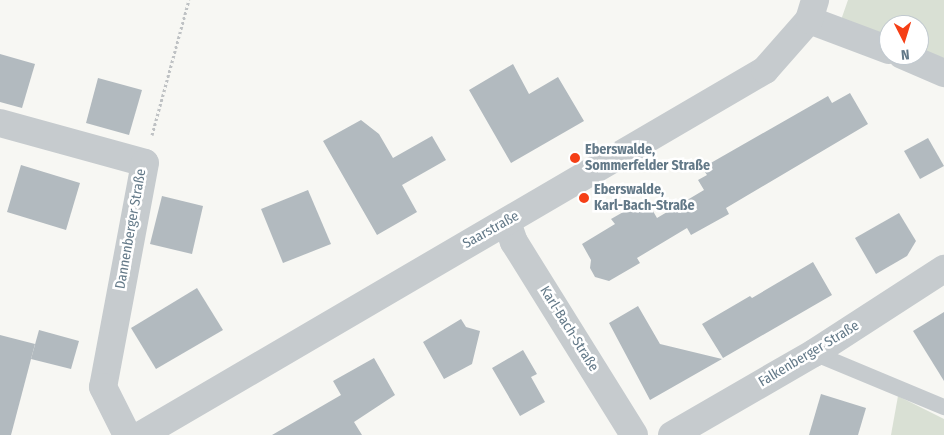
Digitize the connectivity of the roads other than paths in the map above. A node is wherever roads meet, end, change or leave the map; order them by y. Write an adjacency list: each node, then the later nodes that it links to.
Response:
1 (812, 10): 2 (street); 6 (street, Saarstraße)
2 (879, 45)
3 (925, 65): 4 (street)
4 (944, 73)
5 (0, 123): 10 (street, Dannenberger Straße)
6 (507, 222): 11 (street, Saarstraße); 12 (street, Karl-Bach-Straße)
7 (944, 269): 8 (street, Falkenberger Straße)
8 (814, 353): 9 (lane); 13 (street, Falkenberger Straße)
9 (944, 407)
10 (127, 435)
11 (141, 435)
12 (634, 435)
13 (672, 435)

